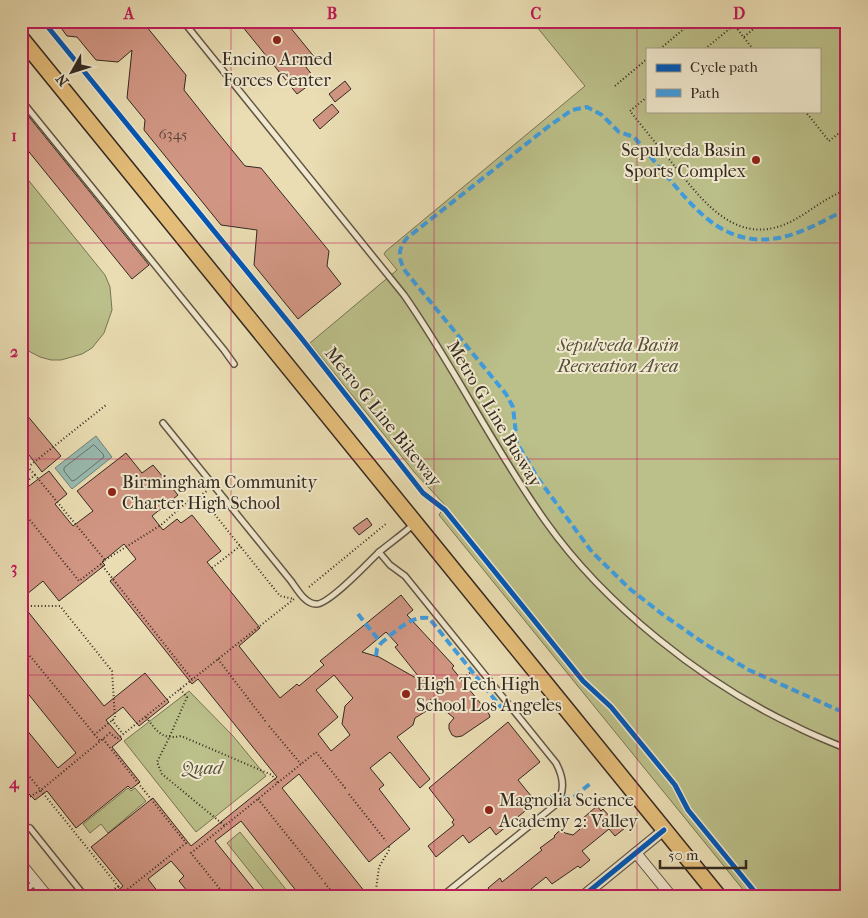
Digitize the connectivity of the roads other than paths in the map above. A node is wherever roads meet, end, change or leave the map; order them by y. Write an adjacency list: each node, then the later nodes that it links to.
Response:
1 (183, 21): 8 (lane, Metro G Line Busway)
2 (21, 38): 6 (main road)
3 (21, 100): 4 (lane)
4 (234, 364)
5 (163, 423): 7 (lane)
6 (415, 523): 7 (lane); 10 (main road)
7 (379, 552): 17 (lane)
8 (847, 749)
9 (21, 827): 16 (lane)
10 (664, 830): 11 (street); 20 (main road)
11 (636, 853): 18 (street); 19 (street)
12 (21, 864): 13 (street)
13 (35, 882): 14 (lane); 15 (street)
14 (21, 895)
15 (48, 897)
16 (83, 897)
17 (441, 897)
18 (582, 897)
19 (672, 897)
20 (719, 897)

